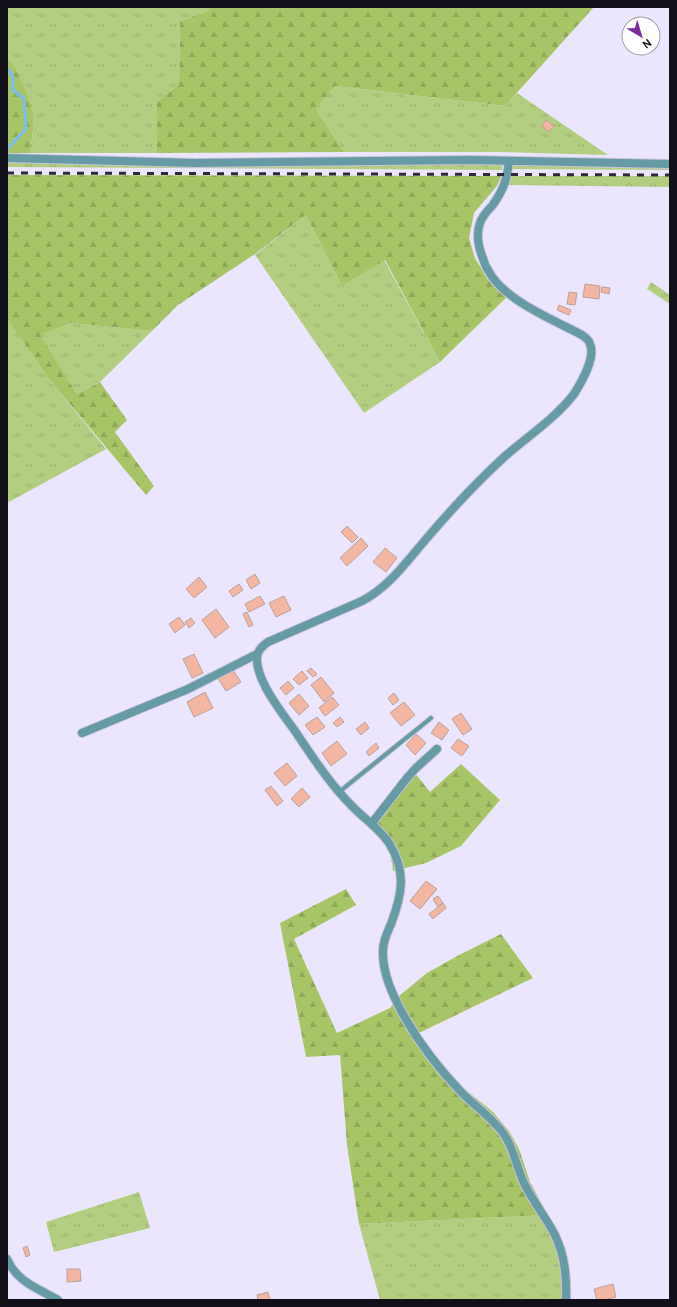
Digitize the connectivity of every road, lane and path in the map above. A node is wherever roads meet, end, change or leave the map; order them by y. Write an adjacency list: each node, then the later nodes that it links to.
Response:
1 (7, 158): 2 (street)
2 (509, 161): 3 (street); 4 (street)
3 (670, 164)
4 (257, 654): 6 (street); 8 (street)
5 (431, 718): 8 (lane)
6 (82, 733)
7 (436, 749): 9 (street)
8 (339, 792): 9 (street)
9 (372, 823): 12 (street)
10 (7, 1259): 11 (street)
11 (58, 1300)
12 (566, 1300)

